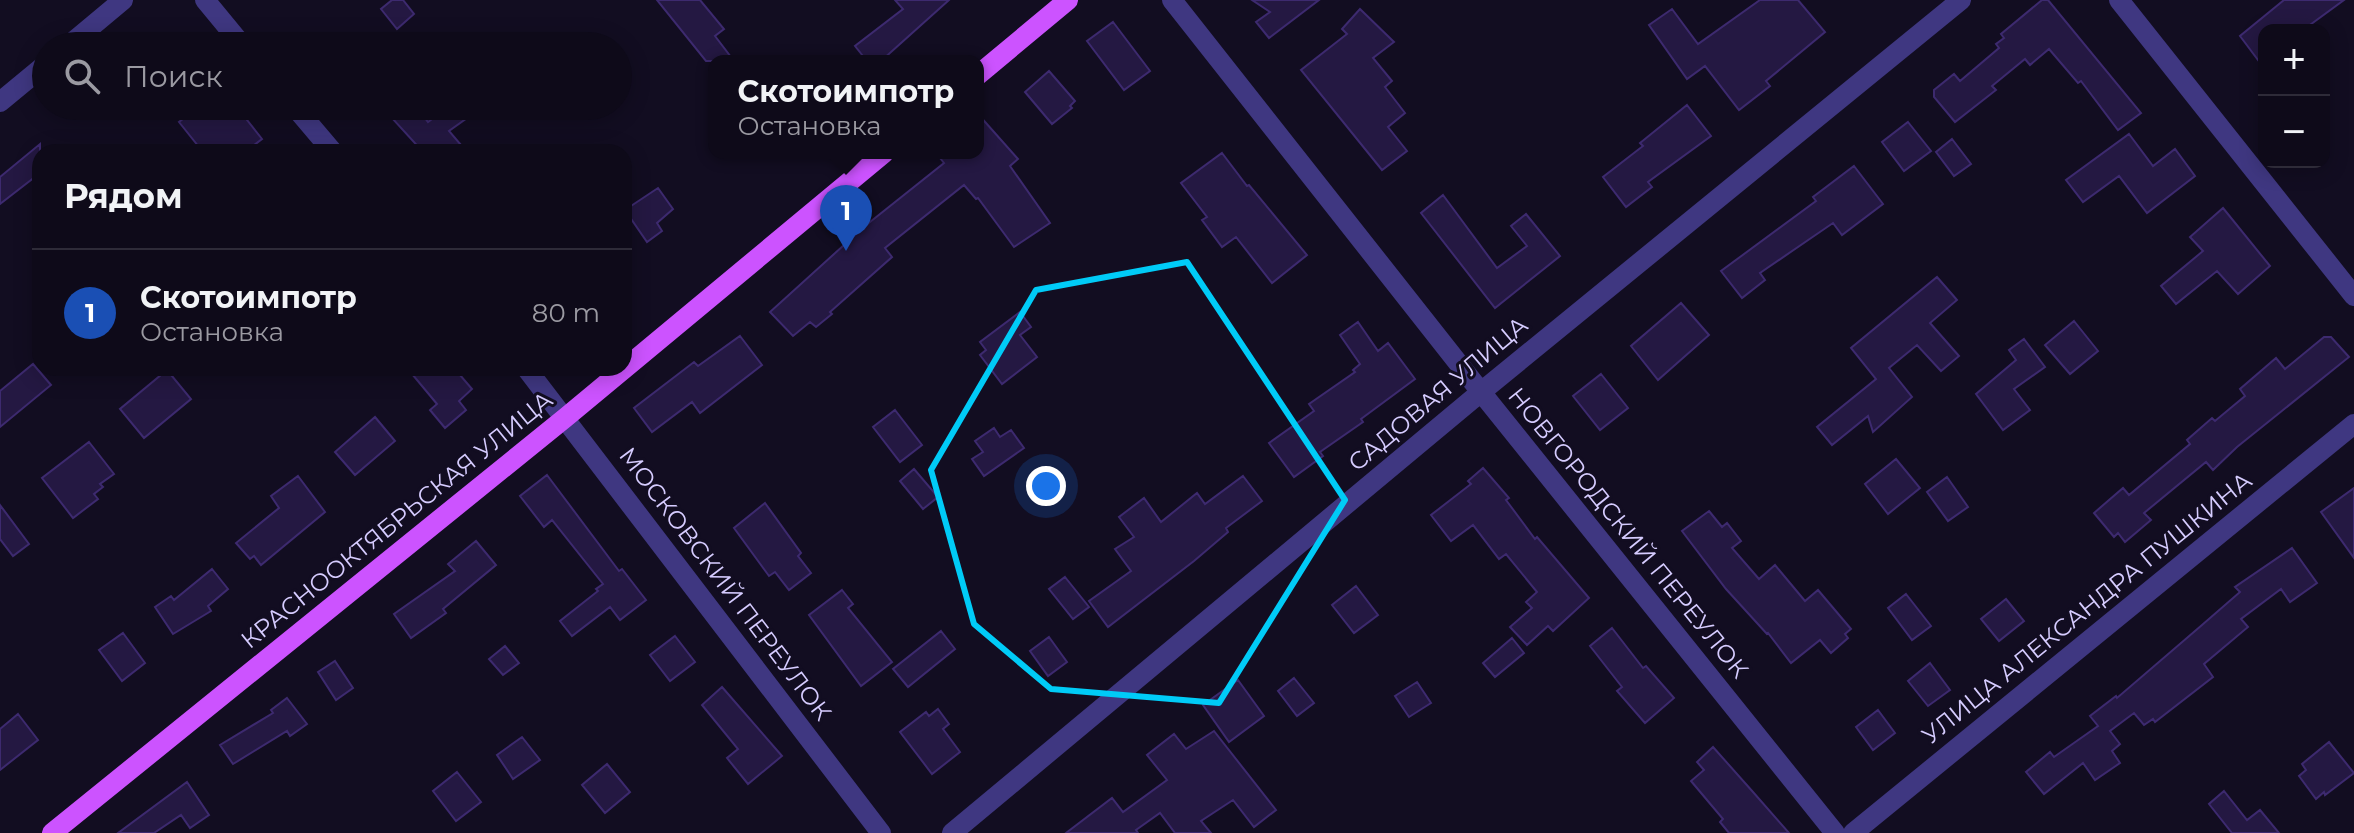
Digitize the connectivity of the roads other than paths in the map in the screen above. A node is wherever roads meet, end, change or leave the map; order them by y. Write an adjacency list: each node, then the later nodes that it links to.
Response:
1 (123, 0): 7 (street)
2 (205, 0): 8 (street)
3 (1068, 0): 9 (main road)
4 (1172, 0): 19 (street, НОВГОРОДСКИЙ ПЕРЕУЛОК)
5 (1961, 0): 19 (street, САДОВАЯ УЛИЦА)
6 (2119, 0): 15 (street)
7 (85, 32)
8 (231, 32)
9 (984, 70)
10 (32, 76): 11 (street)
11 (0, 102)
12 (306, 120): 13 (street)
13 (326, 144)
14 (877, 159): 16 (main road, КРАСНООКТЯБРЬСКАЯ УЛИЦА)
15 (2354, 296)
16 (632, 362)
17 (532, 376): 20 (street, МОСКОВСКИЙ ПЕРЕУЛОК)
18 (616, 376): 20 (main road, КРАСНООКТЯБРЬСКАЯ УЛИЦА)
19 (1481, 392): 24 (street, САДОВАЯ УЛИЦА); 25 (street, НОВГОРОДСКИЙ ПЕРЕУЛОК)
20 (565, 418): 22 (main road, КРАСНООКТЯБРЬСКАЯ УЛИЦА); 23 (street, МОСКОВСКИЙ ПЕРЕУЛОК)
21 (2354, 424): 26 (street, УЛИЦА АЛЕКСАНДРА ПУШКИНА)
22 (52, 833)
23 (881, 833)
24 (952, 833)
25 (1835, 833)
26 (1853, 833)

